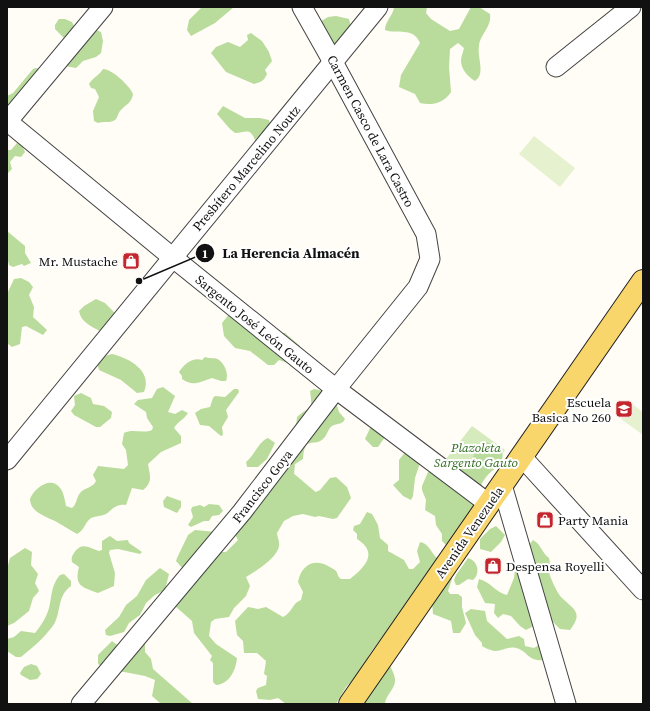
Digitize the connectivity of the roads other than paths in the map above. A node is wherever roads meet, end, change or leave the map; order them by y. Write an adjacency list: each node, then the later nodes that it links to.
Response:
1 (103, 7): 7 (street)
2 (302, 7): 5 (street, Carmen Casco de Lara Castro)
3 (378, 7): 5 (street, Presbítero Marcelino Noutz)
4 (631, 7): 6 (street)
5 (334, 62): 8 (street, Presbítero Marcelino Noutz); 9 (street, Carmen Casco de Lara Castro)
6 (556, 67)
7 (7, 121): 8 (street, Sargento José León Gauto)
8 (172, 257): 11 (street, Sargento José León Gauto); 13 (street, Presbítero Marcelino Noutz)
9 (430, 259): 11 (street, Francisco Goya)
10 (643, 281): 12 (main road, Avenida Venezuela)
11 (336, 389): 15 (street, Sargento José León Gauto); 17 (street, Francisco Goya)
12 (522, 457): 14 (main road, Avenida Venezuela); 16 (street)
13 (7, 460)
14 (502, 485): 15 (main road, Avenida Venezuela); 19 (street)
15 (489, 504): 18 (main road, Avenida Venezuela)
16 (643, 590)
17 (81, 704)
18 (350, 704)
19 (566, 704)

